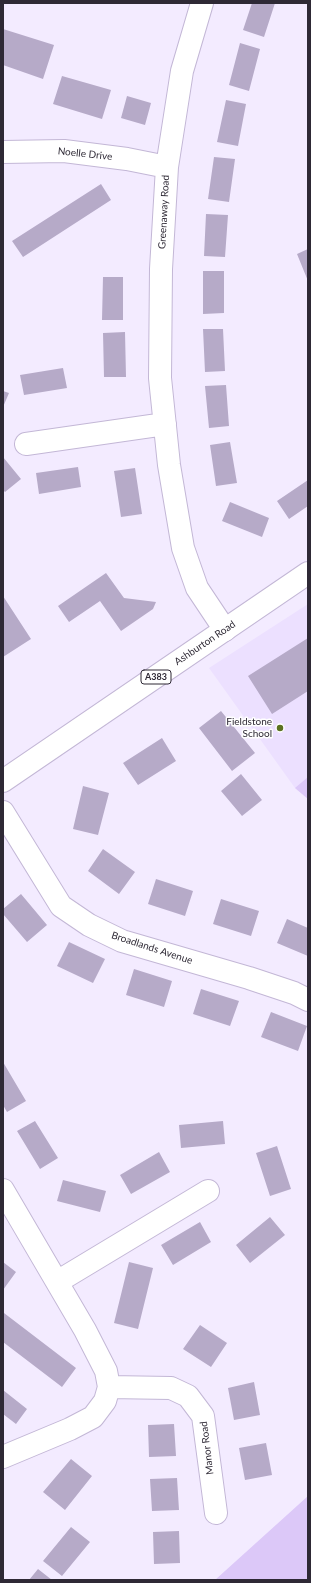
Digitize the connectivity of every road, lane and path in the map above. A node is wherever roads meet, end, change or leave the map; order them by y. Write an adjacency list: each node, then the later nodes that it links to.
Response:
1 (202, 3): 3 (street, Greenaway Road)
2 (3, 152): 3 (street, Noelle Drive)
3 (167, 167): 4 (street, Greenaway Road)
4 (164, 424): 5 (street); 7 (street, Greenaway Road)
5 (26, 444)
6 (308, 572): 7 (street, Ashburton Road / A383)
7 (225, 630): 8 (street, Ashburton Road / A383)
8 (3, 781)
9 (3, 812): 10 (street, Broadlands Avenue)
10 (308, 1000)
11 (3, 1190): 13 (street)
12 (208, 1191): 13 (street)
13 (57, 1282): 14 (street)
14 (109, 1387): 15 (street); 16 (street, Manor Road)
15 (3, 1457)
16 (216, 1513)

